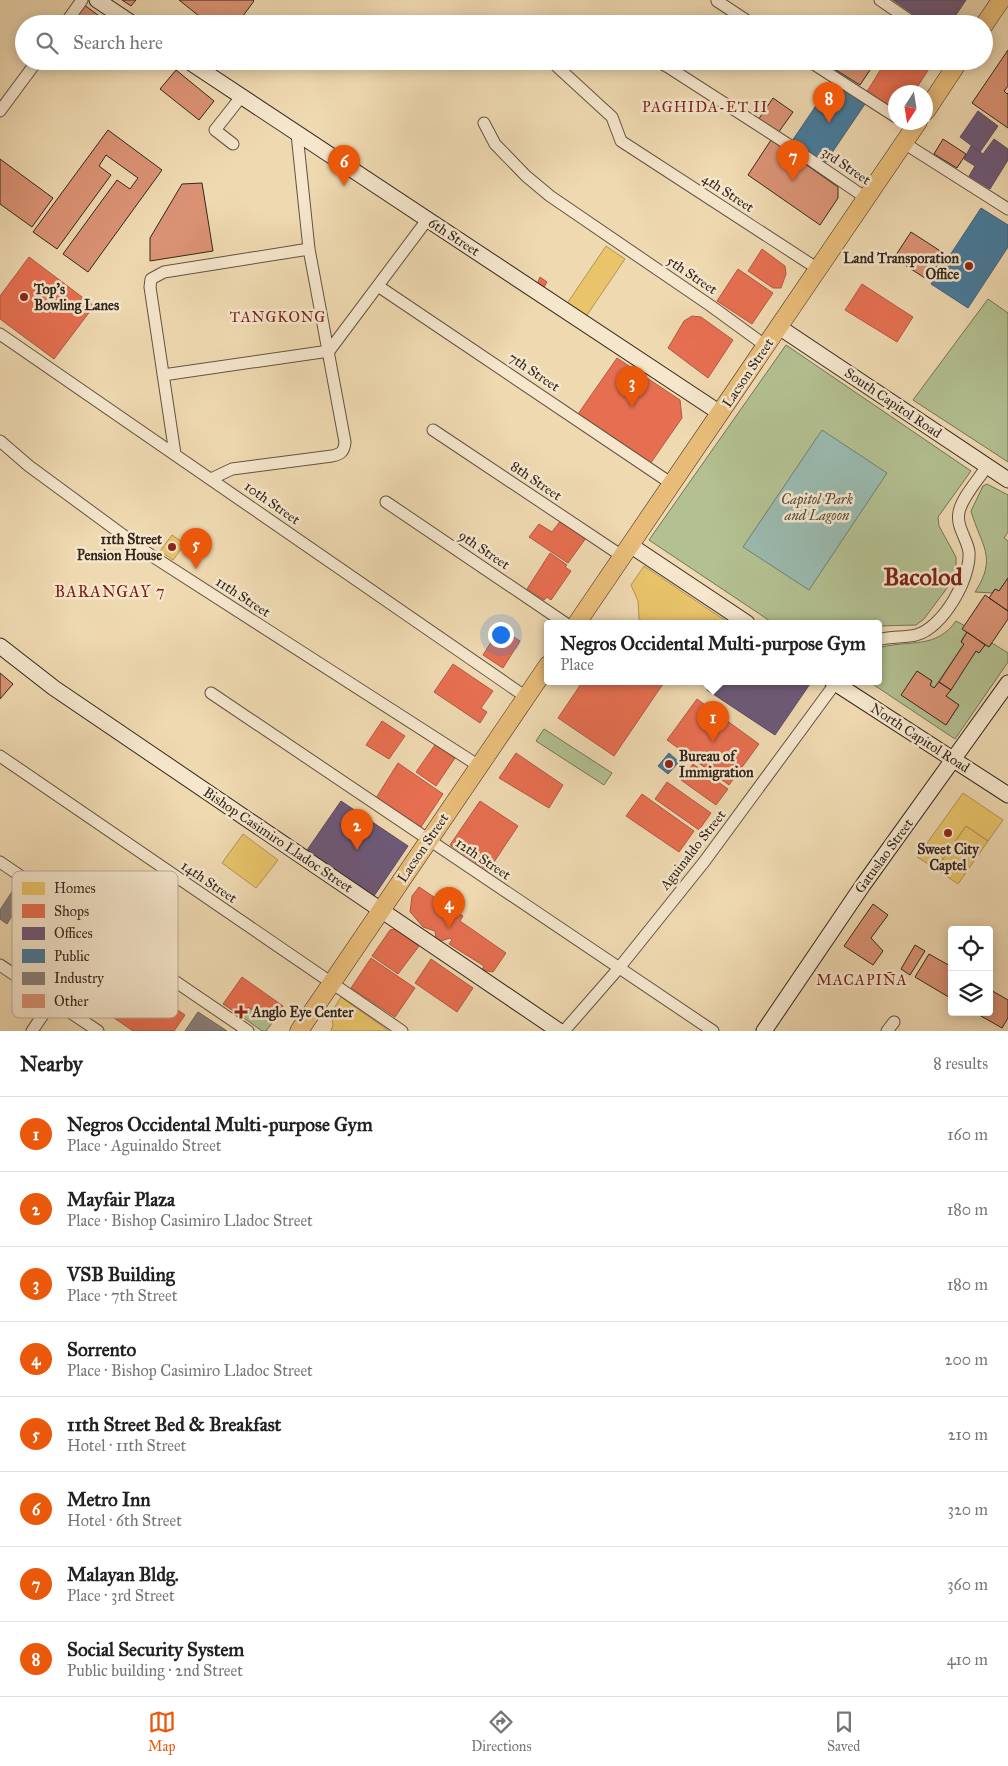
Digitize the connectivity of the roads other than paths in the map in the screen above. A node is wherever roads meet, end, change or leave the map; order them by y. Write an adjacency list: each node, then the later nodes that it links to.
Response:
1 (82, 0): 6 (street)
2 (98, 0): 7 (street)
3 (880, 0): 9 (street)
4 (1001, 0): 10 (main road)
5 (717, 1): 8 (street)
6 (71, 15)
7 (120, 15)
8 (738, 15)
9 (902, 15)
10 (991, 15)
11 (29, 70): 17 (street)
12 (202, 70): 18 (street, 6th Street)
13 (561, 70): 31 (street, 4th Street)
14 (673, 70): 27 (street, 3rd Street)
15 (823, 70): 21 (street)
16 (953, 70): 19 (main road)
17 (4, 96): 20 (street)
18 (242, 97): 25 (street, 6th Street); 26 (street)
19 (933, 100)
20 (0, 111)
21 (888, 112)
22 (484, 124): 35 (street, 5th Street)
23 (909, 130): 27 (main road, Lacson Street)
24 (911, 130): 28 (street)
25 (297, 134): 29 (street, 6th Street); 30 (street)
26 (232, 144)
27 (866, 198): 31 (main road, Lacson Street)
28 (1008, 209)
29 (427, 220): 32 (street); 38 (street, 6th Street)
30 (309, 249): 36 (street); 37 (street)
31 (818, 269): 33 (main road, Lacson Street)
32 (378, 286): 36 (street); 45 (street, 7th Street)
33 (779, 327): 35 (main road, Lacson Street); 42 (street, South Capitol Road)
34 (0, 334): 41 (street, 10th Street)
35 (766, 346): 38 (main road, Lacson Street)
36 (329, 351): 37 (street); 43 (street)
37 (163, 375): 41 (street)
38 (720, 413): 45 (main road, Lacson Street)
39 (433, 430): 47 (street, 8th Street)
40 (0, 441): 61 (street, 11th Street)
41 (175, 454): 43 (street, 10th Street)
42 (987, 466): 44 (street, South Capitol Road); 51 (street)
43 (211, 479): 58 (street, 10th Street)
44 (1008, 480)
45 (672, 484): 47 (main road, Lacson Street)
46 (386, 502): 48 (street, 9th Street)
47 (626, 551): 49 (main road, Lacson Street); 50 (street)
48 (561, 620)
49 (579, 620)
50 (742, 620)
51 (882, 639)
52 (0, 646): 68 (street, Bishop Casimiro Lladoc Street)
53 (544, 671): 58 (main road, Lacson Street)
54 (1008, 684): 60 (street, Gatuslao Street)
55 (832, 685): 70 (street, Aguinaldo Street)
56 (841, 685): 60 (street, North Capitol Road)
57 (211, 694): 63 (street, 12th Street)
58 (526, 697): 61 (main road, Lacson Street)
59 (0, 756): 66 (street, 14th Street)
60 (953, 761): 62 (street, North Capitol Road); 85 (street, Gatuslao Street)
61 (479, 766): 63 (main road, Lacson Street)
62 (1008, 795)
63 (428, 840): 68 (main road, Lacson Street); 70 (street, 12th Street)
64 (0, 862): 65 (street)
65 (13, 871)
66 (167, 871)
67 (178, 879): 73 (street, 14th Street)
68 (381, 910): 73 (main road, Lacson Street); 82 (street, Bishop Casimiro Lladoc Street)
69 (0, 965): 71 (street)
70 (619, 968): 83 (street, Aguinaldo Street); 84 (street, 12th Street)
71 (12, 973)
72 (178, 983): 79 (street)
73 (331, 984): 80 (main road, Lacson Street); 81 (street, 14th Street)
74 (41, 1018): 77 (street)
75 (79, 1018): 78 (street)
76 (894, 1022): 86 (street)
77 (32, 1031)
78 (98, 1031)
79 (248, 1031)
80 (299, 1031)
81 (402, 1031)
82 (559, 1031)
83 (564, 1031)
84 (713, 1031)
85 (764, 1031)
86 (886, 1031)

